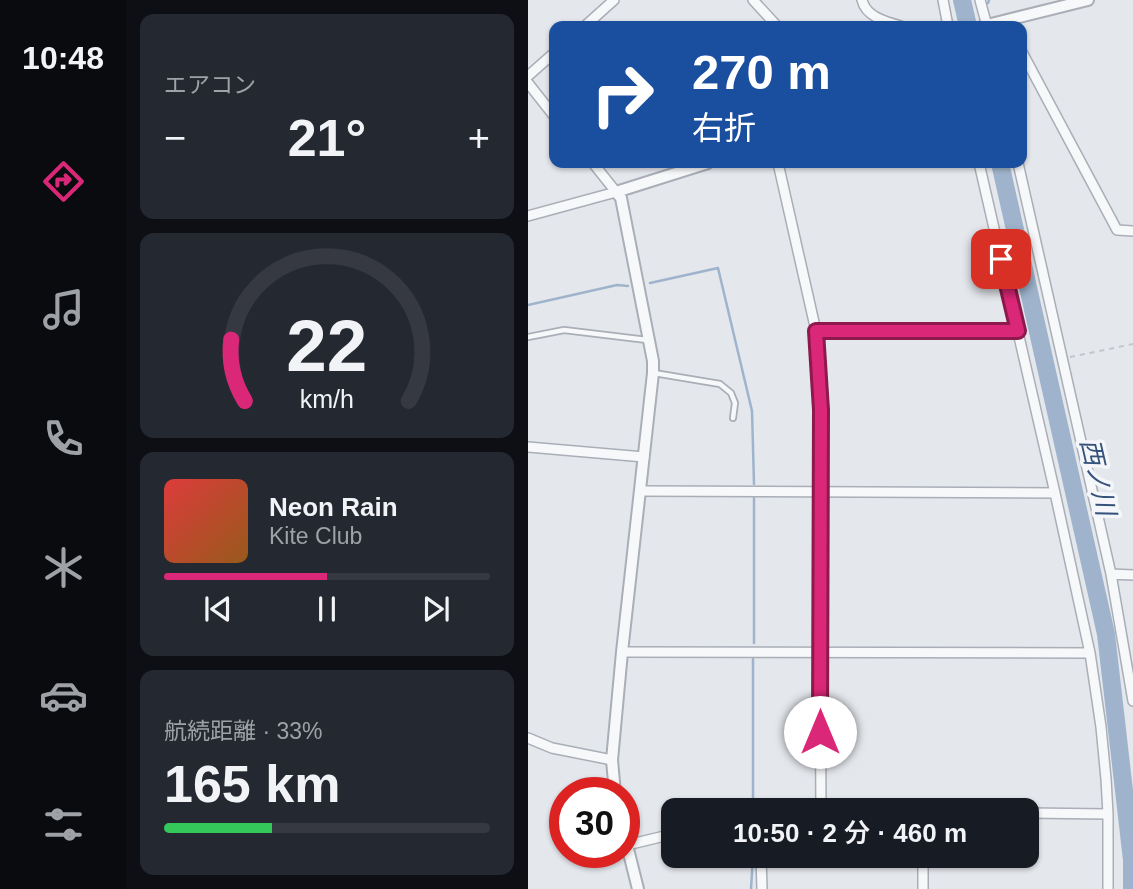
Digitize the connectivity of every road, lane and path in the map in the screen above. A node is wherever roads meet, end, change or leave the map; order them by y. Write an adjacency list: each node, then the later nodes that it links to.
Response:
1 (614, 0): 7 (street)
2 (753, 0): 8 (street)
3 (862, 0): 9 (street)
4 (943, 0): 10 (street)
5 (980, 0): 11 (street)
6 (1087, 0): 12 (street)
7 (591, 21)
8 (772, 21)
9 (885, 21)
10 (947, 21)
11 (984, 21)
12 (1013, 21)
13 (549, 57): 15 (street)
14 (1027, 61): 25 (street)
15 (528, 76)
16 (528, 83): 17 (street)
17 (549, 110)
18 (597, 168): 23 (street)
19 (692, 168): 23 (street)
20 (779, 168): 26 (street)
21 (980, 168): 27 (street)
22 (1019, 168): 31 (street)
23 (617, 192): 24 (street); 29 (street)
24 (528, 216)
25 (1132, 231)
26 (816, 331): 27 (street); 37 (street)
27 (1018, 331): 38 (street)
28 (528, 337): 29 (lane)
29 (648, 340): 32 (street)
30 (1132, 344): 31 (path)
31 (1062, 359): 39 (street)
32 (653, 373): 33 (lane); 35 (street)
33 (733, 418)
34 (528, 447): 35 (street)
35 (644, 457): 36 (street)
36 (640, 491): 37 (street); 41 (street)
37 (821, 492): 38 (street); 42 (street)
38 (1055, 494): 43 (street)
39 (1111, 574): 40 (street); 44 (street)
40 (1132, 575)
41 (621, 652): 42 (street); 46 (street)
42 (820, 653): 43 (street); 48 (street)
43 (1090, 653): 50 (street)
44 (1132, 701)
45 (528, 738): 46 (street)
46 (612, 760): 47 (street)
47 (614, 777)
48 (821, 798)
49 (1039, 813): 50 (street)
50 (1108, 814): 59 (street)
51 (661, 837): 52 (street)
52 (640, 842)
53 (633, 868): 56 (street)
54 (761, 868): 57 (street)
55 (923, 868): 58 (street)
56 (638, 889)
57 (762, 889)
58 (923, 889)
59 (1108, 889)

